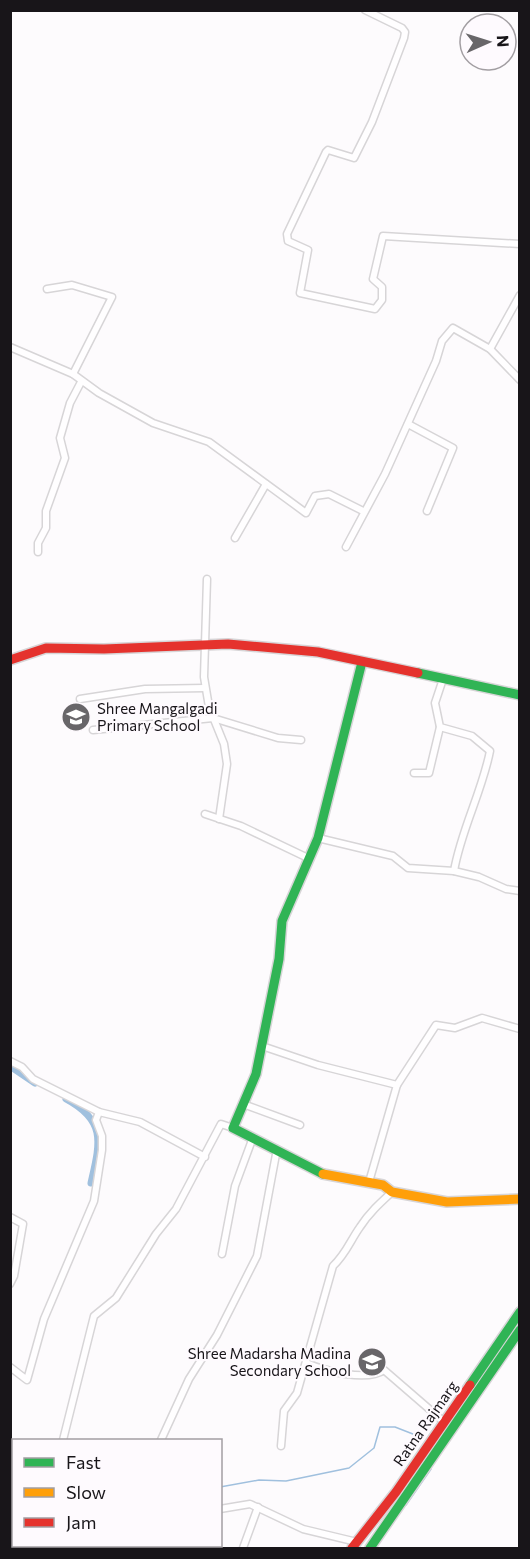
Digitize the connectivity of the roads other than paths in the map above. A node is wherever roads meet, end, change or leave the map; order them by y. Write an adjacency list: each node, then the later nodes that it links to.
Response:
1 (365, 10): 2 (street)
2 (519, 244)
3 (47, 289): 7 (street)
4 (519, 295): 6 (street)
5 (10, 347): 7 (street)
6 (489, 349): 8 (street); 10 (street)
7 (73, 374): 9 (street)
8 (519, 380)
9 (81, 382): 11 (street); 16 (street)
10 (408, 424): 12 (street); 13 (street)
11 (266, 484): 12 (street); 14 (street)
12 (363, 511): 15 (street)
13 (427, 511)
14 (235, 538)
15 (346, 546)
16 (38, 552)
17 (207, 579): 18 (street)
18 (204, 644): 19 (street); 20 (street); 22 (street)
19 (10, 660)
20 (362, 662): 21 (street); 32 (street)
21 (443, 679): 23 (street); 26 (street)
22 (206, 688): 24 (street); 25 (street)
23 (519, 695)
24 (80, 699)
25 (213, 718): 27 (street); 28 (street); 31 (street)
26 (440, 728): 29 (street); 34 (street)
27 (93, 730)
28 (301, 740)
29 (414, 773)
30 (205, 814): 31 (street)
31 (219, 819): 33 (street)
32 (318, 838): 33 (street); 34 (street)
33 (310, 859): 37 (street)
34 (454, 871): 35 (street)
35 (519, 891)
36 (519, 1029): 39 (street)
37 (262, 1046): 39 (street); 40 (street)
38 (10, 1061): 41 (street)
39 (397, 1085): 47 (street)
40 (243, 1104): 42 (street); 43 (street)
41 (99, 1112): 46 (street); 56 (street)
42 (300, 1125)
43 (233, 1128): 44 (street); 46 (street)
44 (252, 1140): 45 (street); 51 (street)
45 (277, 1149): 47 (street); 59 (street)
46 (205, 1157): 58 (street)
47 (369, 1182): 48 (street)
48 (392, 1192): 49 (street); 55 (street)
49 (519, 1199)
50 (10, 1216): 52 (street)
51 (222, 1254)
52 (10, 1284)
53 (519, 1312): 57 (street, Ratna Rajmarg)
54 (519, 1330): 65 (street, Ratna Rajmarg)
55 (306, 1363): 57 (street); 60 (street)
56 (10, 1367)
57 (443, 1421): 63 (street, Ratna Rajmarg)
58 (63, 1439)
59 (161, 1439)
60 (281, 1446)
61 (258, 1507): 62 (street); 63 (street); 64 (street)
62 (222, 1509)
63 (355, 1545)
64 (243, 1548)
65 (370, 1548)

